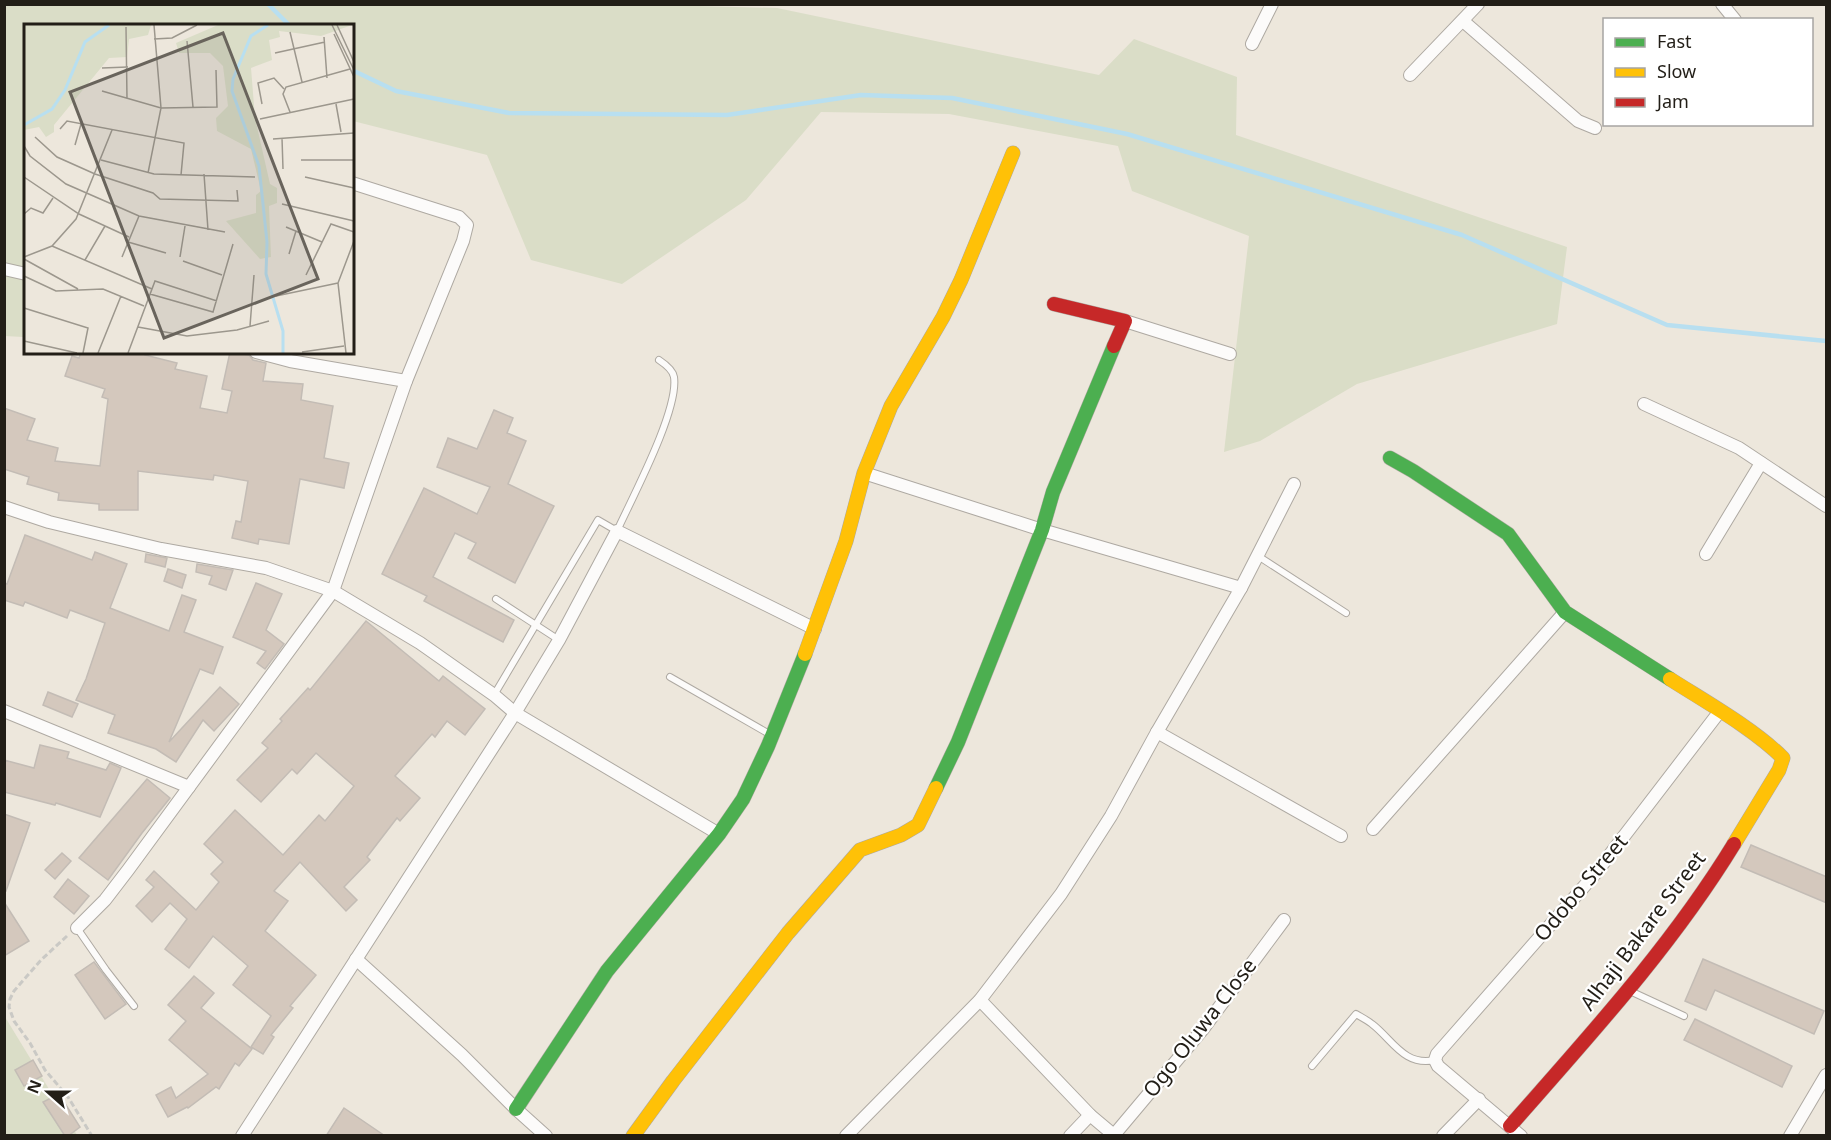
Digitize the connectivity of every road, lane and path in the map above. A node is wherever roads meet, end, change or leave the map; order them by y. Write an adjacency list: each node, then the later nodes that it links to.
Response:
1 (1272, 4): 6 (street)
2 (1478, 4): 5 (street)
3 (1722, 4): 4 (street)
4 (1733, 18)
5 (1463, 21): 7 (street); 8 (street)
6 (1252, 44)
7 (1410, 75)
8 (1595, 128)
9 (1013, 153): 22 (street)
10 (354, 184): 18 (street)
11 (4, 269): 12 (street)
12 (24, 274)
13 (1054, 304): 14 (street)
14 (1125, 321): 16 (street); 26 (street)
15 (264, 354): 18 (street)
16 (1230, 354)
17 (659, 360): 27 (lane)
18 (406, 381): 31 (street)
19 (1644, 404): 21 (street)
20 (1390, 458): 33 (street)
21 (1761, 463): 24 (street); 28 (street)
22 (864, 473): 26 (street); 36 (street)
23 (1294, 484): 29 (street)
24 (1827, 506)
25 (4, 507): 31 (street)
26 (1042, 530): 30 (street); 67 (street)
27 (617, 531): 35 (lane); 36 (street); 37 (street)
28 (1706, 554)
29 (1257, 556): 30 (street); 34 (lane)
30 (1241, 588): 43 (street)
31 (333, 591): 39 (street); 45 (street)
32 (496, 599): 35 (lane)
33 (1565, 612): 41 (street); 46 (street)
34 (1346, 613)
35 (536, 626): 37 (lane); 39 (lane)
36 (815, 629): 44 (street)
37 (559, 640): 42 (street)
38 (670, 677): 44 (lane)
39 (494, 695): 42 (street)
40 (4, 711): 45 (street)
41 (1720, 711): 52 (street, Alhaji Bakare Street); 56 (street, Odobo Street)
42 (515, 713): 47 (street); 51 (street)
43 (1157, 732): 48 (street); 53 (street)
44 (773, 736): 47 (street)
45 (189, 787): 50 (street)
46 (1372, 829)
47 (719, 834): 60 (street)
48 (1341, 836)
49 (1284, 920): 63 (street, Ogo Oluwa Close)
50 (77, 928): 54 (lane); 64 (path)
51 (356, 959): 60 (street); 65 (street)
52 (1629, 990): 55 (lane); 62 (street, Alhaji Bakare Street)
53 (980, 1000): 61 (street); 68 (street)
54 (134, 1006)
55 (1684, 1016)
56 (1435, 1059): 57 (lane); 59 (street)
57 (1312, 1066)
58 (1827, 1075): 71 (street)
59 (1479, 1099): 62 (street); 70 (street)
60 (516, 1109): 66 (street)
61 (1090, 1115): 63 (street); 69 (street)
62 (1516, 1131)
63 (1115, 1135)
64 (92, 1136)
65 (242, 1136)
66 (546, 1136)
67 (633, 1136)
68 (846, 1136)
69 (1070, 1136)
70 (1443, 1136)
71 (1790, 1136)

